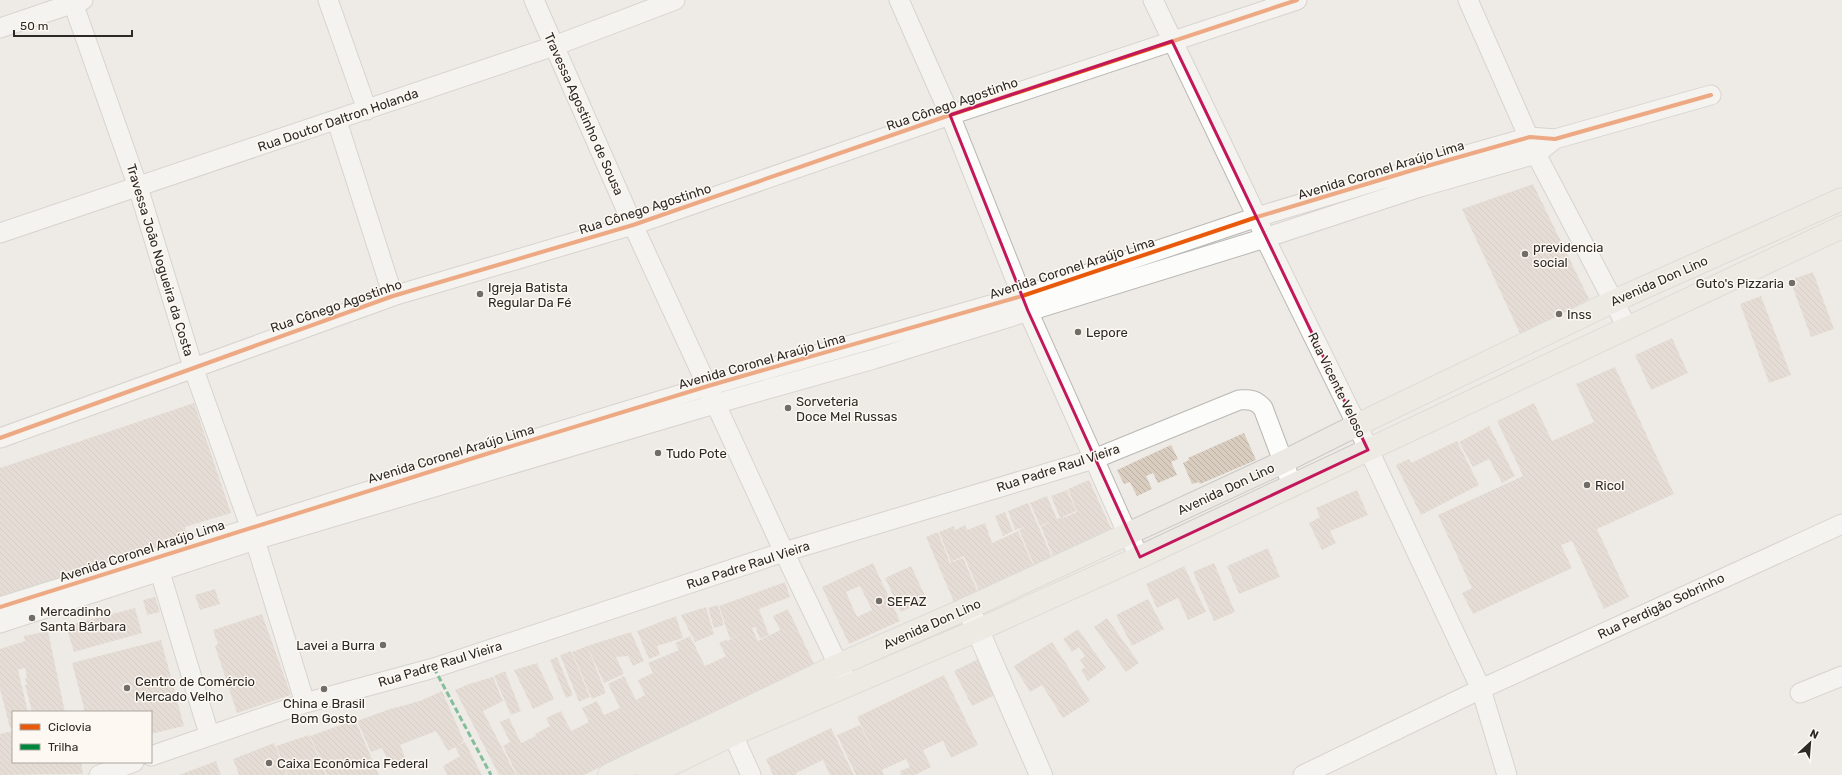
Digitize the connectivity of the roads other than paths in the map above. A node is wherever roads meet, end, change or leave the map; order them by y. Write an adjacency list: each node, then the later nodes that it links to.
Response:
1 (328, 0): 13 (street)
2 (534, 0): 11 (street, Travessa Agostinho de Sousa)
3 (674, 0): 11 (street, Rua Doutor Daltron Holanda)
4 (899, 0): 14 (street)
5 (1153, 0): 10 (street, Rua Vicente Veloso)
6 (1297, 0): 10 (street, Rua Cônego Agostinho)
7 (1468, 0): 16 (street)
8 (76, 1): 9 (street); 18 (street, Travessa João Nogueira da Costa)
9 (0, 28)
10 (1172, 41): 14 (street, Rua Cônego Agostinho); 21 (street, Rua Vicente Veloso)
11 (554, 46): 13 (street, Rua Doutor Daltron Holanda); 22 (street, Travessa Agostinho de Sousa)
12 (1711, 95): 16 (street)
13 (367, 110): 15 (street, Rua Doutor Daltron Holanda)
14 (950, 115): 22 (street, Rua Cônego Agostinho); 32 (street)
15 (337, 121): 18 (street, Rua Doutor Daltron Holanda); 30 (street)
16 (1533, 145): 17 (street, Avenida Coronel Araújo Lima); 19 (street, Avenida Coronel Araújo Lima); 31 (street)
17 (1413, 170): 19 (street); 21 (street, Avenida Coronel Araújo Lima)
18 (138, 187): 24 (street, Rua Doutor Daltron Holanda); 36 (street, Travessa João Nogueira da Costa)
19 (1420, 188): 25 (street, Avenida Coronel Araújo Lima)
20 (1842, 199): 26 (main road, Avenida Don Lino)
21 (1257, 217): 25 (street, Rua Vicente Veloso); 27 (street, Avenida Coronel Araújo Lima)
22 (633, 225): 30 (street, Rua Cônego Agostinho); 37 (street, Travessa Agostinho de Sousa)
23 (1842, 227): 28 (main road, Avenida Don Lino)
24 (0, 233)
25 (1265, 238): 29 (street, Avenida Coronel Araújo Lima); 40 (street, Rua Vicente Veloso)
26 (1741, 244): 28 (main road); 31 (main road, Avenida Don Lino)
27 (1136, 258): 29 (street); 32 (street, Avenida Coronel Araújo Lima)
28 (1752, 269): 33 (main road, Avenida Don Lino)
29 (1144, 275): 32 (street, Avenida Coronel Araújo Lima)
30 (393, 296): 36 (street, Rua Cônego Agostinho)
31 (1614, 301): 33 (street); 35 (main road, Avenida Don Lino)
32 (1025, 304): 34 (street, Avenida Coronel Araújo Lima); 44 (street)
33 (1627, 327): 38 (main road, Avenida Don Lino)
34 (870, 350): 37 (street, Avenida Coronel Araújo Lima); 39 (street, Avenida Coronel Araújo Lima)
35 (1489, 361): 38 (main road); 40 (main road, Avenida Don Lino)
36 (192, 368): 42 (street, Rua Cônego Agostinho); 48 (street, Travessa João Nogueira da Costa)
37 (708, 386): 39 (street, Travessa Agostinho de Sousa); 41 (street, Avenida Coronel Araújo Lima)
38 (1502, 386): 43 (main road, Avenida Don Lino)
39 (715, 404): 41 (street, Avenida Coronel Araújo Lima); 50 (street, Travessa Agostinho de Sousa)
40 (1357, 424): 43 (street, Rua Vicente Veloso); 45 (main road, Avenida Don Lino)
41 (600, 429): 48 (street, Avenida Coronel Araújo Lima)
42 (0, 438)
43 (1368, 450): 46 (main road, Avenida Don Lino); 61 (street, Rua Vicente Veloso)
44 (1094, 459): 45 (street, Rua Padre Raul Vieira); 49 (street); 50 (street, Rua Padre Raul Vieira)
45 (1283, 462): 46 (street, Rua Padre Raul Vieira); 49 (main road, Avenida Don Lino)
46 (1292, 485): 51 (main road, Avenida Don Lino)
47 (1842, 524): 61 (street, Rua Perdigão Sobrinho)
48 (252, 534): 52 (street, Avenida Coronel Araújo Lima); 63 (street, Travessa João Nogueira da Costa)
49 (1128, 535): 51 (street); 55 (main road, Avenida Don Lino)
50 (784, 552): 58 (street, Travessa Agostinho de Sousa); 63 (street, Rua Padre Raul Vieira)
51 (1140, 557): 57 (main road, Avenida Don Lino)
52 (158, 565): 53 (street, Avenida Coronel Araújo Lima); 65 (street)
53 (33, 604): 54 (street, Avenida Coronel Araújo Lima); 56 (street, Avenida Coronel Araújo Lima)
54 (0, 607)
55 (968, 608): 57 (street); 58 (main road, Avenida Don Lino)
56 (0, 623)
57 (978, 630): 60 (main road, Avenida Don Lino); 72 (street)
58 (838, 665): 60 (street, Travessa Agostinho de Sousa); 64 (main road, Avenida Don Lino)
59 (1842, 676): 62 (street)
60 (848, 685): 64 (main road, Avenida Don Lino)
61 (1481, 689): 73 (street, Rua Perdigão Sobrinho); 74 (street, Rua Vicente Veloso)
62 (1800, 693)
63 (305, 703): 65 (street, Rua Padre Raul Vieira)
64 (730, 727): 69 (main road, Avenida Don Lino); 70 (main road, Avenida Don Lino); 71 (street)
65 (209, 734): 66 (street, Rua Padre Raul Vieira)
66 (152, 756)
67 (131, 763): 68 (street)
68 (99, 775)
69 (609, 775)
70 (649, 775)
71 (752, 775)
72 (1041, 775)
73 (1303, 775)
74 (1507, 775)

